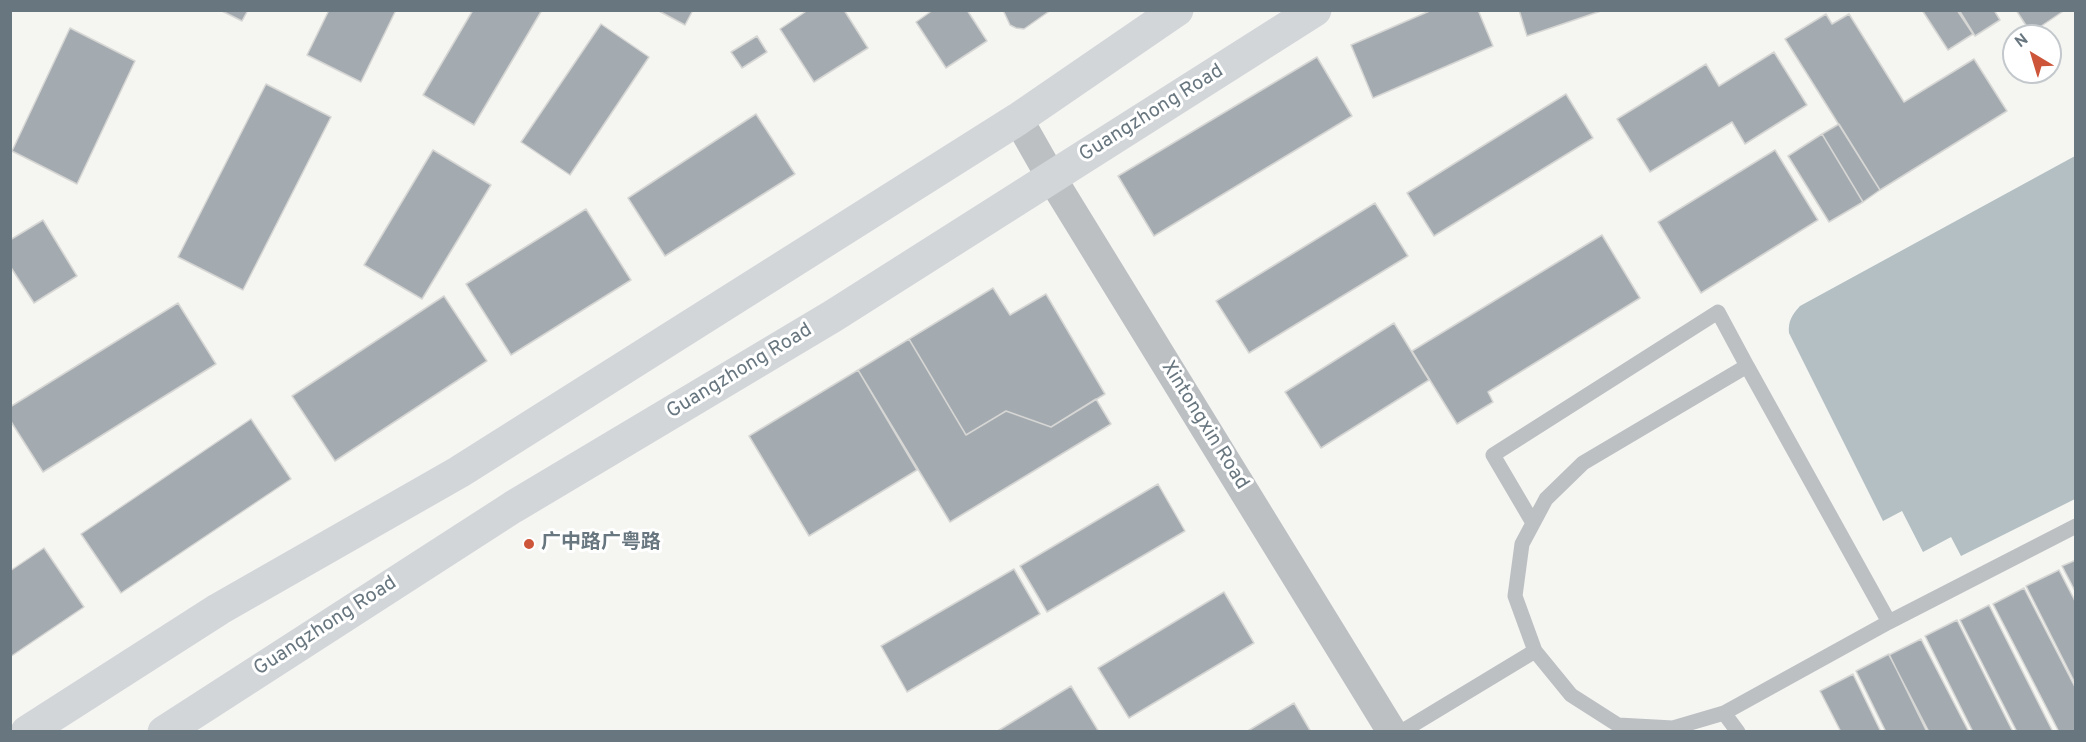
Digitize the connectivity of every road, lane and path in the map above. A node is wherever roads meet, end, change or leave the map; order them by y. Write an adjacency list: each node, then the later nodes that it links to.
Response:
1 (1177, 10): 3 (main road)
2 (1315, 10): 4 (main road, Guangzhong Road)
3 (1018, 119): 4 (street, Xintongxin Road); 11 (main road)
4 (1051, 177): 12 (main road, Guangzhong Road); 13 (street, Xintongxin Road)
5 (1747, 366): 6 (lane); 6 (lane); 8 (lane)
6 (1533, 523): 9 (lane)
7 (2076, 526): 8 (lane)
8 (1889, 622): 10 (lane)
9 (1535, 651): 10 (lane); 14 (lane)
10 (1724, 713): 15 (lane)
11 (27, 732)
12 (164, 732)
13 (1392, 732)
14 (1401, 732)
15 (1738, 732)

